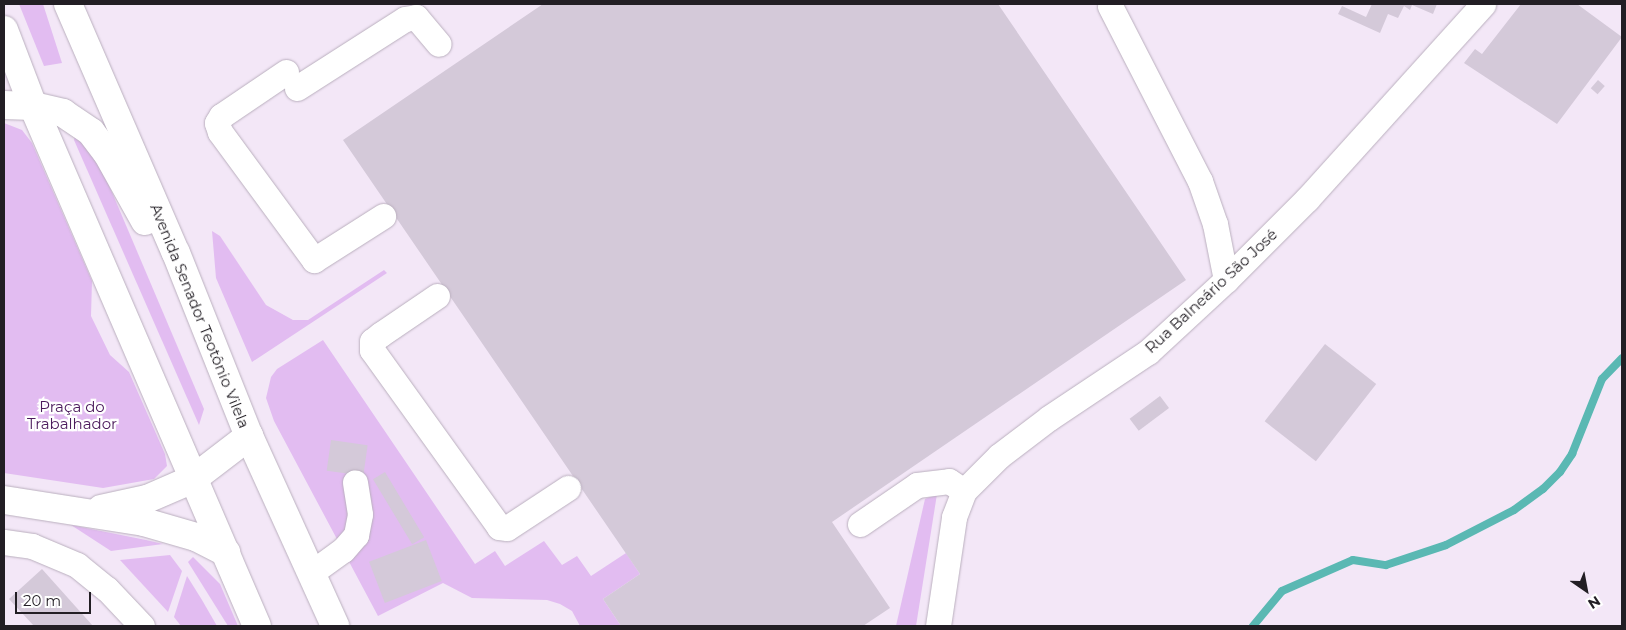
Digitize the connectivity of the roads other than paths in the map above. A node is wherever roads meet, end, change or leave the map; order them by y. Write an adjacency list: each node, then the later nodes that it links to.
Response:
1 (68, 4): 11 (main road, Avenida Senador Teotônio Vilela)
2 (1484, 4): 9 (street, Rua Balneário São José)
3 (1110, 6): 9 (street)
4 (4, 30): 7 (main road)
5 (438, 44): 8 (street)
6 (4, 105): 7 (main road)
7 (33, 106): 11 (main road); 13 (main road)
8 (383, 216)
9 (1226, 280): 16 (street, Rua Balneário São José)
10 (437, 296): 15 (street)
11 (201, 320): 12 (main road, Avenida Senador Teotônio Vilela)
12 (249, 436): 13 (main road); 24 (main road, Avenida Senador Teotônio Vilela)
13 (193, 479): 18 (main road); 22 (main road)
14 (355, 482): 24 (street)
15 (568, 488)
16 (964, 491): 19 (street); 28 (street, Rua Balneário São José)
17 (4, 500): 18 (main road)
18 (85, 512): 22 (main road)
19 (860, 524)
20 (4, 542): 21 (street)
21 (32, 546): 23 (street); 25 (street)
22 (226, 552): 26 (main road)
23 (4, 557)
24 (311, 573): 27 (main road, Avenida Senador Teotônio Vilela)
25 (142, 626)
26 (257, 626)
27 (335, 626)
28 (938, 626)

